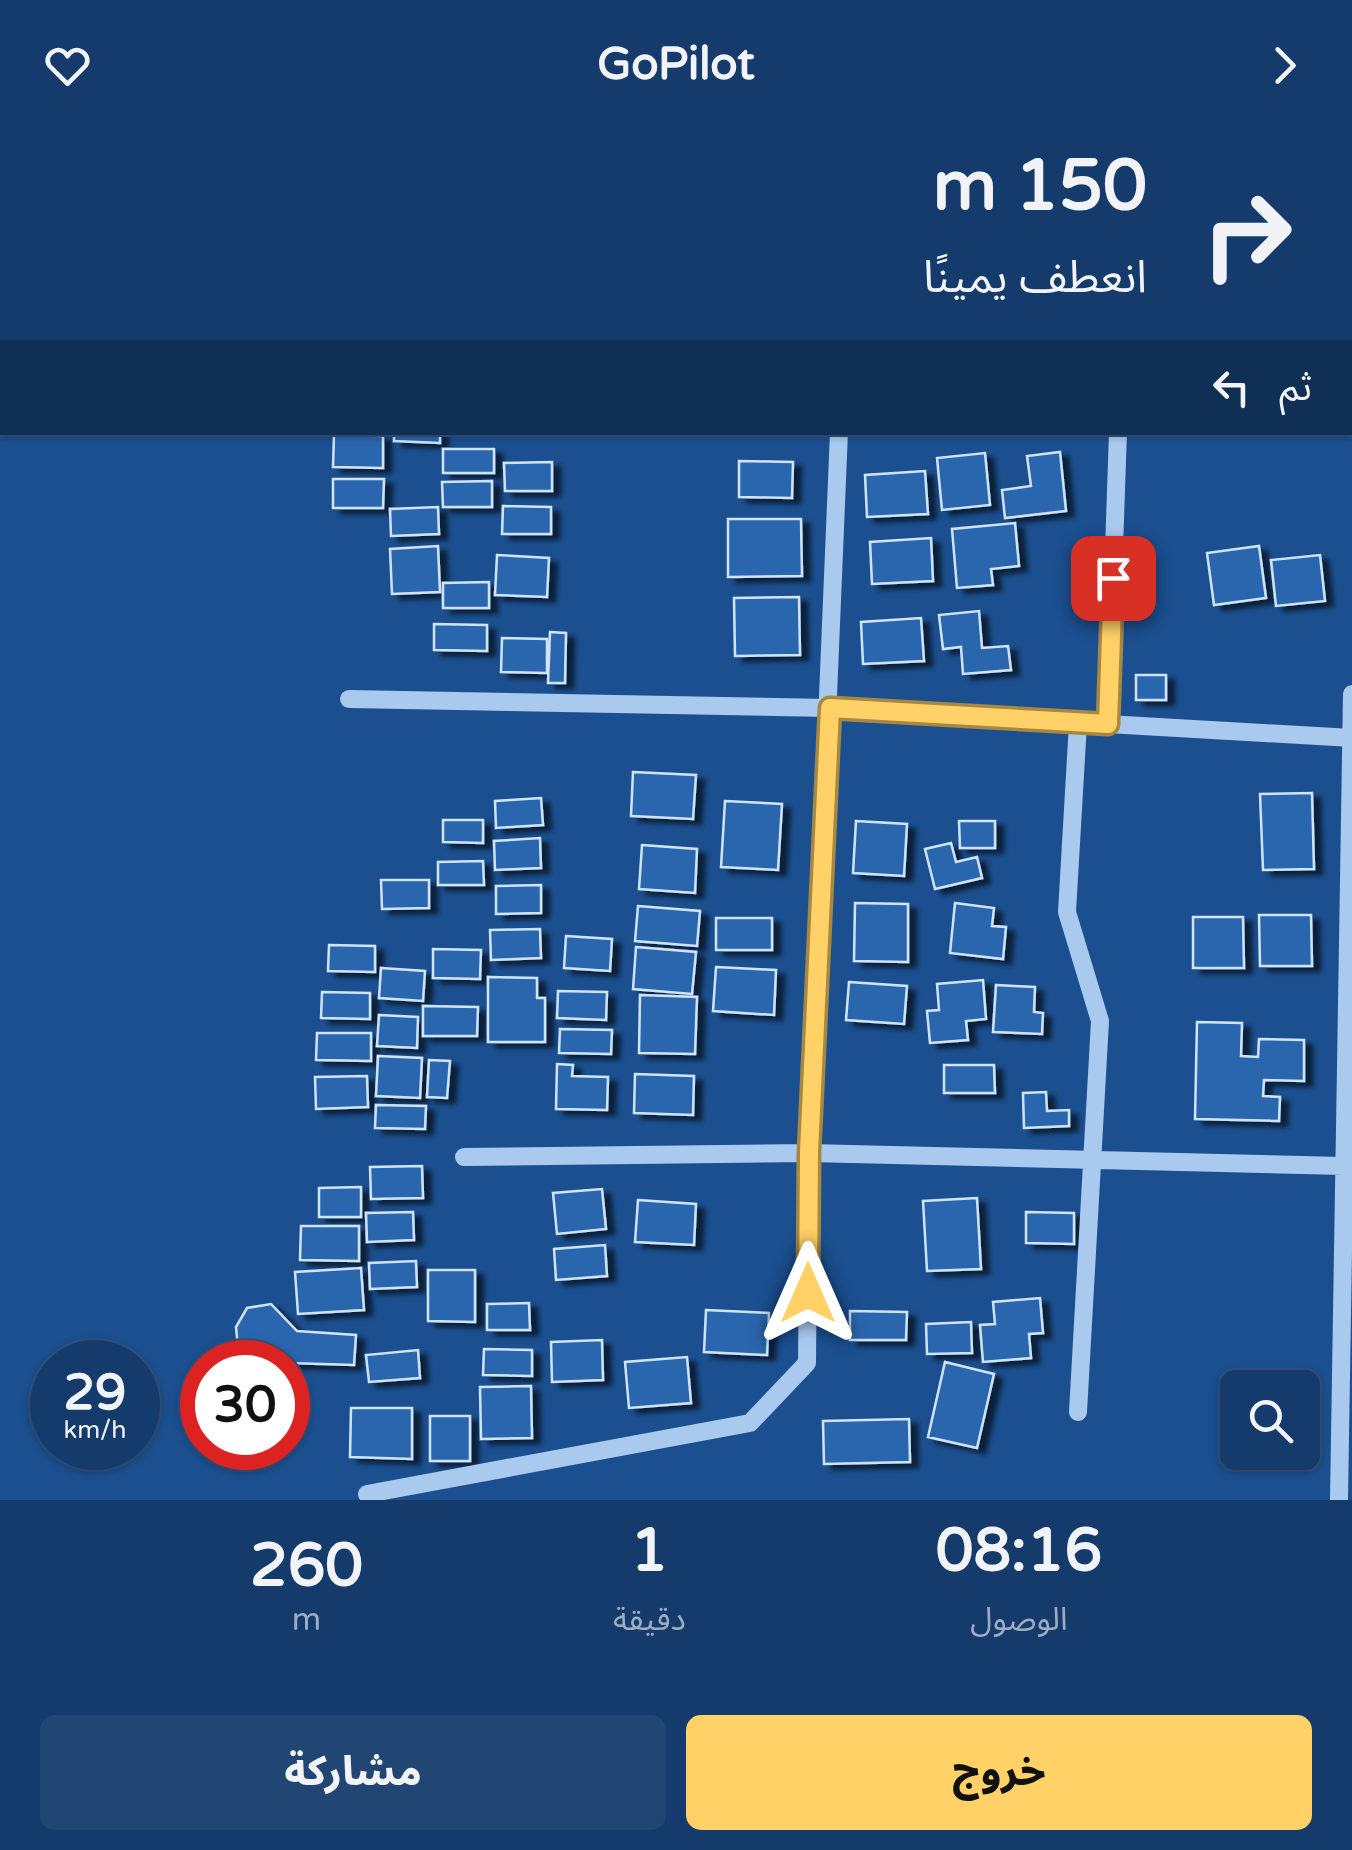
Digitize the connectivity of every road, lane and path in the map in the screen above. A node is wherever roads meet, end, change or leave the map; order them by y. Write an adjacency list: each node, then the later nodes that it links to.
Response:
1 (839, 435): 5 (street)
2 (1118, 435): 7 (street)
3 (1352, 694): 8 (street)
4 (349, 699): 5 (street)
5 (830, 708): 6 (street); 10 (street)
6 (1078, 722): 7 (street); 12 (street)
7 (1108, 724): 8 (street)
8 (1350, 738): 9 (street)
9 (1349, 975): 13 (street)
10 (809, 1152): 11 (street); 12 (street); 16 (street)
11 (464, 1158)
12 (1092, 1160): 13 (street); 15 (street)
13 (1343, 1166): 14 (street)
14 (1346, 1358): 17 (street)
15 (1078, 1412)
16 (367, 1494)
17 (1339, 1500)

